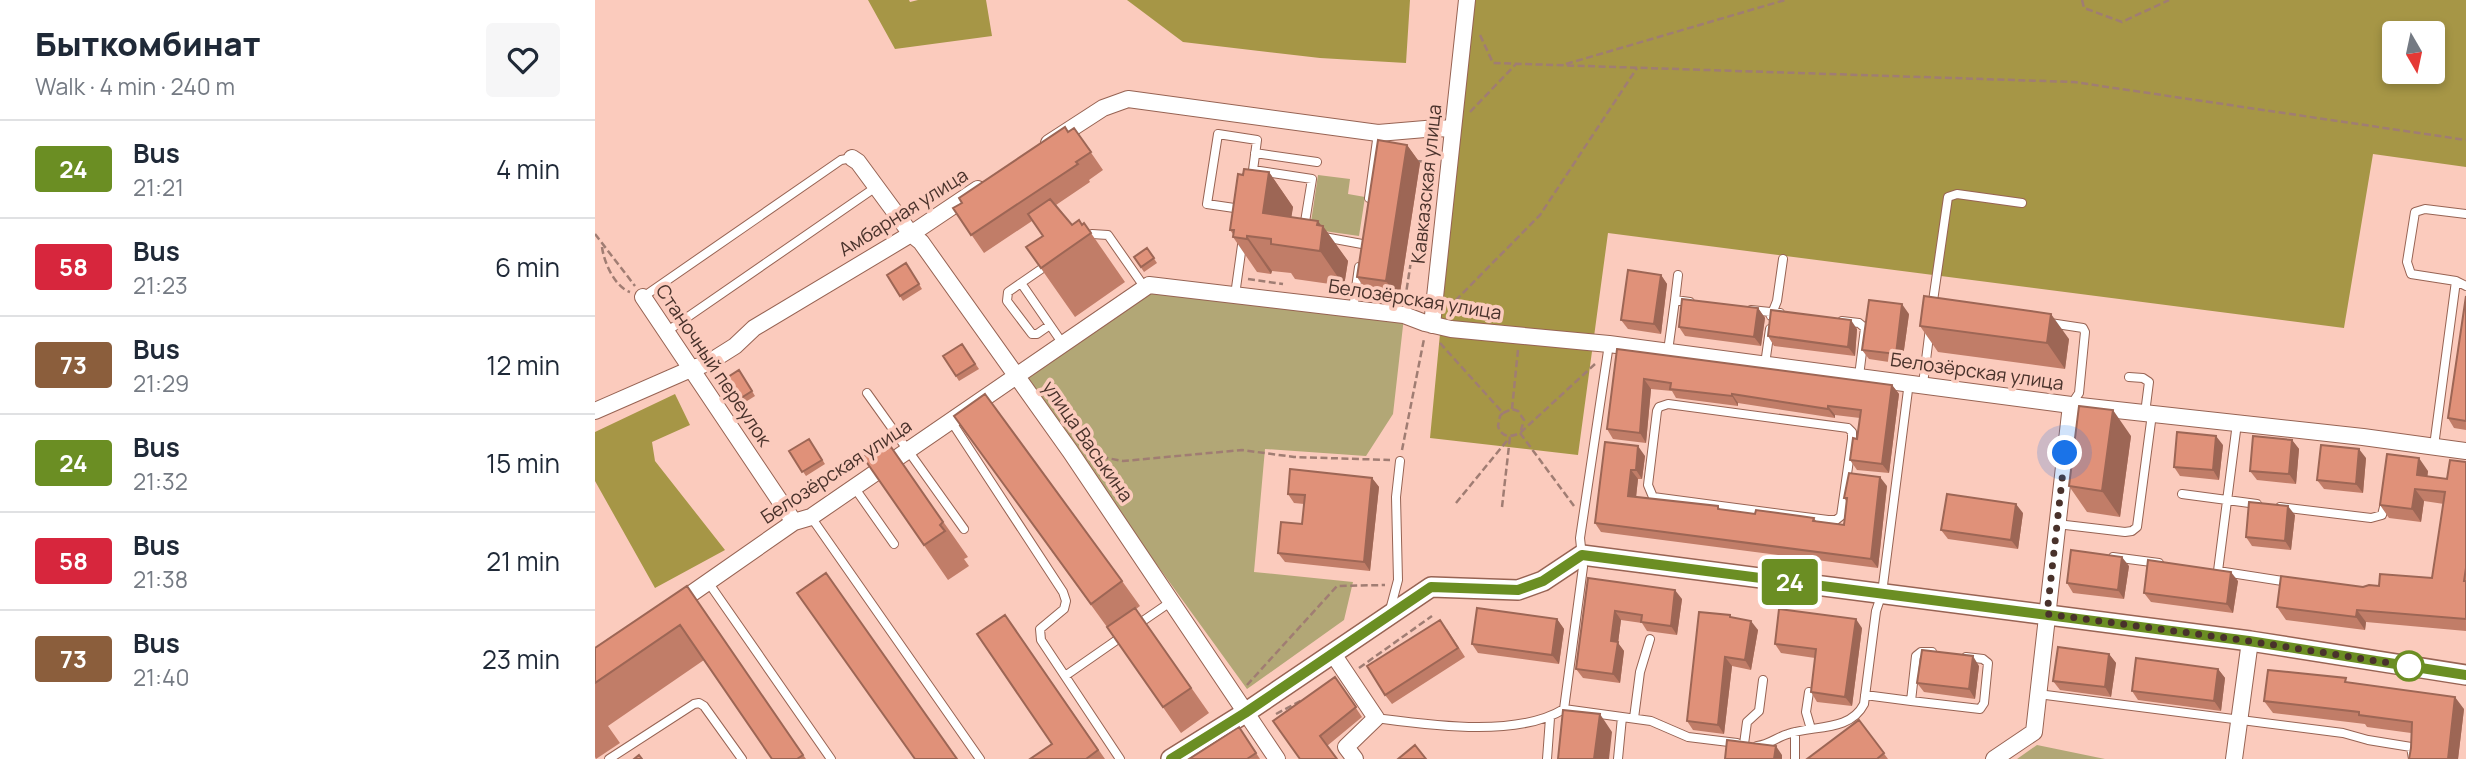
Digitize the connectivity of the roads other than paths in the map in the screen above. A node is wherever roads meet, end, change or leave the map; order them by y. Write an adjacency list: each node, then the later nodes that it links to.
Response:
1 (1467, 3): 2 (street, Кавказская улица)
2 (1453, 129): 3 (street); 43 (street, Кавказская улица)
3 (1378, 133): 4 (street); 13 (lane)
4 (1033, 153)
5 (1255, 153): 7 (lane); 8 (lane); 15 (lane)
6 (852, 158): 11 (street, улица Васькина); 31 (lane)
7 (1317, 162)
8 (1254, 170): 10 (lane); 18 (lane)
9 (987, 183): 19 (street, Амбарная улица)
10 (1251, 183)
11 (876, 187): 19 (street, улица Васькина); 44 (lane)
12 (1249, 197): 15 (lane)
13 (1368, 202)
14 (2022, 203): 36 (lane)
15 (1247, 210): 17 (lane)
16 (2466, 214): 26 (lane)
17 (1245, 222)
18 (1364, 230)
19 (911, 234): 49 (street, Амбарная улица); 50 (street, улица Васькина)
20 (1244, 234): 30 (lane)
21 (1072, 248): 29 (lane)
22 (1062, 255): 27 (lane)
23 (1783, 259): 38 (lane)
24 (1360, 261): 34 (lane)
25 (1678, 275): 32 (lane)
26 (2456, 281): 28 (lane); 62 (lane)
27 (1021, 283): 42 (lane); 42 (lane)
28 (2466, 286)
29 (1145, 288): 30 (street, Белозёрская улица); 45 (street, Белозёрская улица)
30 (1235, 295): 34 (street, Белозёрская улица)
31 (643, 297): 44 (street, Станочный переулок)
32 (1675, 300): 33 (lane); 47 (lane)
33 (1703, 303)
34 (1353, 309): 43 (street, Белозёрская улица)
35 (1744, 309): 38 (lane)
36 (1932, 309): 37 (lane); 53 (lane)
37 (1945, 310)
38 (1772, 312): 39 (lane); 48 (lane)
39 (1784, 314)
40 (1834, 320): 51 (lane)
41 (2038, 322): 55 (lane)
42 (1050, 325): 45 (lane)
43 (1429, 326): 46 (street, Белозёрская улица)
44 (666, 332): 49 (street, Станочный переулок)
45 (1063, 344): 50 (street, Белозёрская улица)
46 (1608, 348): 47 (street, Белозёрская улица); 60 (lane)
47 (1668, 351): 48 (street, Белозёрская улица)
48 (1765, 364): 51 (street, Белозёрская улица)
49 (691, 369): 56 (street, Амбарная улица); 77 (street, Станочный переулок)
50 (1016, 376): 58 (street, Белозёрская улица); 89 (street, улица Васькина)
51 (1859, 376): 53 (street, Белозёрская улица)
52 (2129, 377): 57 (lane)
53 (1916, 383): 55 (street, Белозёрская улица); 71 (lane)
54 (867, 393): 65 (lane)
55 (2071, 405): 57 (street, Белозёрская улица); 78 (street)
56 (595, 411)
57 (2149, 414): 59 (street, Белозёрская улица); 78 (lane)
58 (951, 421): 65 (street, Белозёрская улица); 99 (lane)
59 (2237, 423): 62 (street, Белозёрская улица); 75 (lane)
60 (1594, 443): 61 (lane); 81 (lane)
61 (1606, 444)
62 (2434, 446): 66 (street, Белозёрская улица)
63 (1641, 449): 64 (lane)
64 (1652, 450): 68 (lane); 68 (lane)
65 (907, 451): 72 (street, Белозёрская улица); 79 (lane)
66 (2466, 451)
67 (1400, 461): 92 (lane)
68 (1847, 475): 69 (lane)
69 (1859, 477)
70 (1884, 480): 71 (lane)
71 (1896, 481): 88 (lane)
72 (854, 487): 76 (street, Белозёрская улица); 80 (lane)
73 (2182, 494): 75 (lane)
74 (2386, 496): 75 (lane)
75 (2227, 500): 85 (lane)
76 (811, 517): 77 (street, Белозёрская улица); 118 (lane)
77 (794, 522): 86 (street, Белозёрская улица)
78 (2057, 524): 91 (street)
79 (964, 529)
80 (894, 544)
81 (1582, 555): 88 (street); 92 (street); 105 (lane)
82 (2109, 556): 83 (lane)
83 (2164, 564)
84 (2204, 569): 85 (lane)
85 (2218, 571): 87 (lane)
86 (708, 582): 90 (street, Белозёрская улица); 117 (lane)
87 (2296, 583)
88 (1882, 593): 91 (street); 103 (lane)
89 (1172, 601): 99 (lane); 106 (street, улица Васькина)
90 (663, 614)
91 (2047, 614): 94 (street); 102 (street)
92 (1388, 616): 96 (street)
93 (1650, 639): 110 (lane)
94 (2249, 641): 98 (street); 111 (street)
95 (1936, 653): 104 (lane)
96 (1333, 654): 106 (street); 108 (street)
97 (1960, 656): 104 (lane)
98 (2466, 675)
99 (1065, 676): 119 (lane)
100 (1763, 680): 114 (lane)
101 (1809, 692): 112 (lane)
102 (2038, 694): 111 (lane); 126 (street)
103 (1865, 695): 104 (lane); 112 (lane)
104 (1911, 701)
105 (1564, 709): 107 (lane); 109 (lane)
106 (1245, 712): 120 (street); 121 (street, улица Васькина)
107 (1622, 717): 110 (lane); 124 (lane)
108 (1376, 718): 109 (lane); 122 (street)
109 (1551, 718): 123 (lane)
110 (1634, 719): 114 (lane)
111 (2239, 719): 127 (street); 128 (lane)
112 (1811, 729): 113 (lane)
113 (1795, 732): 114 (lane); 125 (lane)
114 (1744, 744)
115 (609, 759): 116 (lane)
116 (742, 759)
117 (831, 759)
118 (980, 759)
119 (1120, 759)
120 (1171, 759)
121 (1277, 759)
122 (1355, 759)
123 (1547, 759)
124 (1618, 759)
125 (1795, 759)
126 (1994, 759)
127 (2234, 759)
128 (2413, 759)

